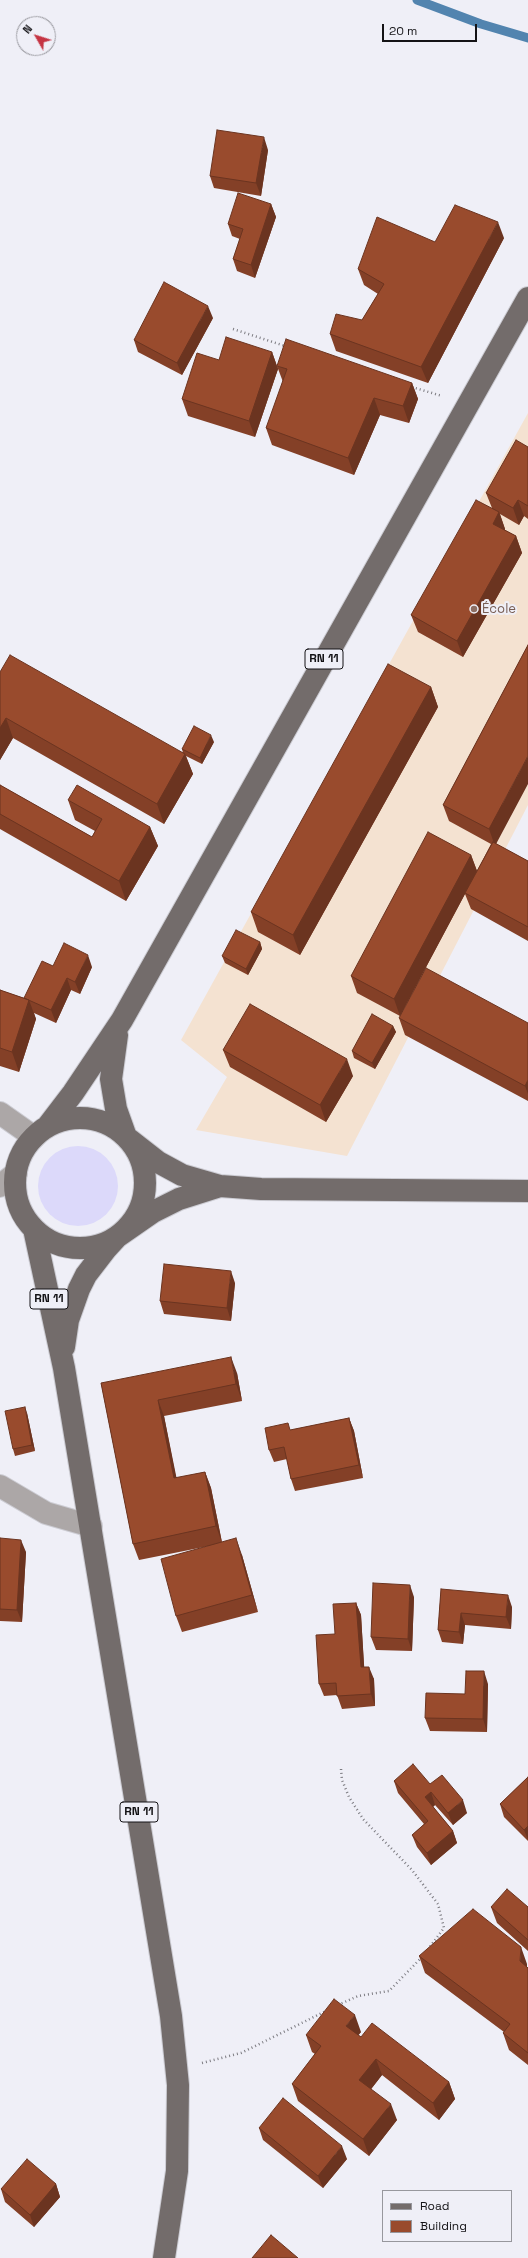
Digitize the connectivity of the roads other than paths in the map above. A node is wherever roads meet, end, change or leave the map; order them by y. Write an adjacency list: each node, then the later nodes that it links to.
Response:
1 (528, 298): 2 (main road, RN 11)
2 (122, 1020): 4 (main road); 5 (main road)
3 (0, 1114): 4 (street)
4 (41, 1132): 5 (main road); 6 (main road)
5 (126, 1137): 7 (main road); 10 (main road)
6 (8, 1180): 9 (main road)
7 (220, 1186): 8 (main road); 10 (main road)
8 (528, 1191)
9 (34, 1229): 10 (main road); 11 (main road, RN 11)
10 (117, 1237): 11 (main road)
11 (64, 1368): 13 (main road, RN 11)
12 (0, 1486): 13 (street)
13 (91, 1526): 14 (main road, RN 11)
14 (164, 2258)

